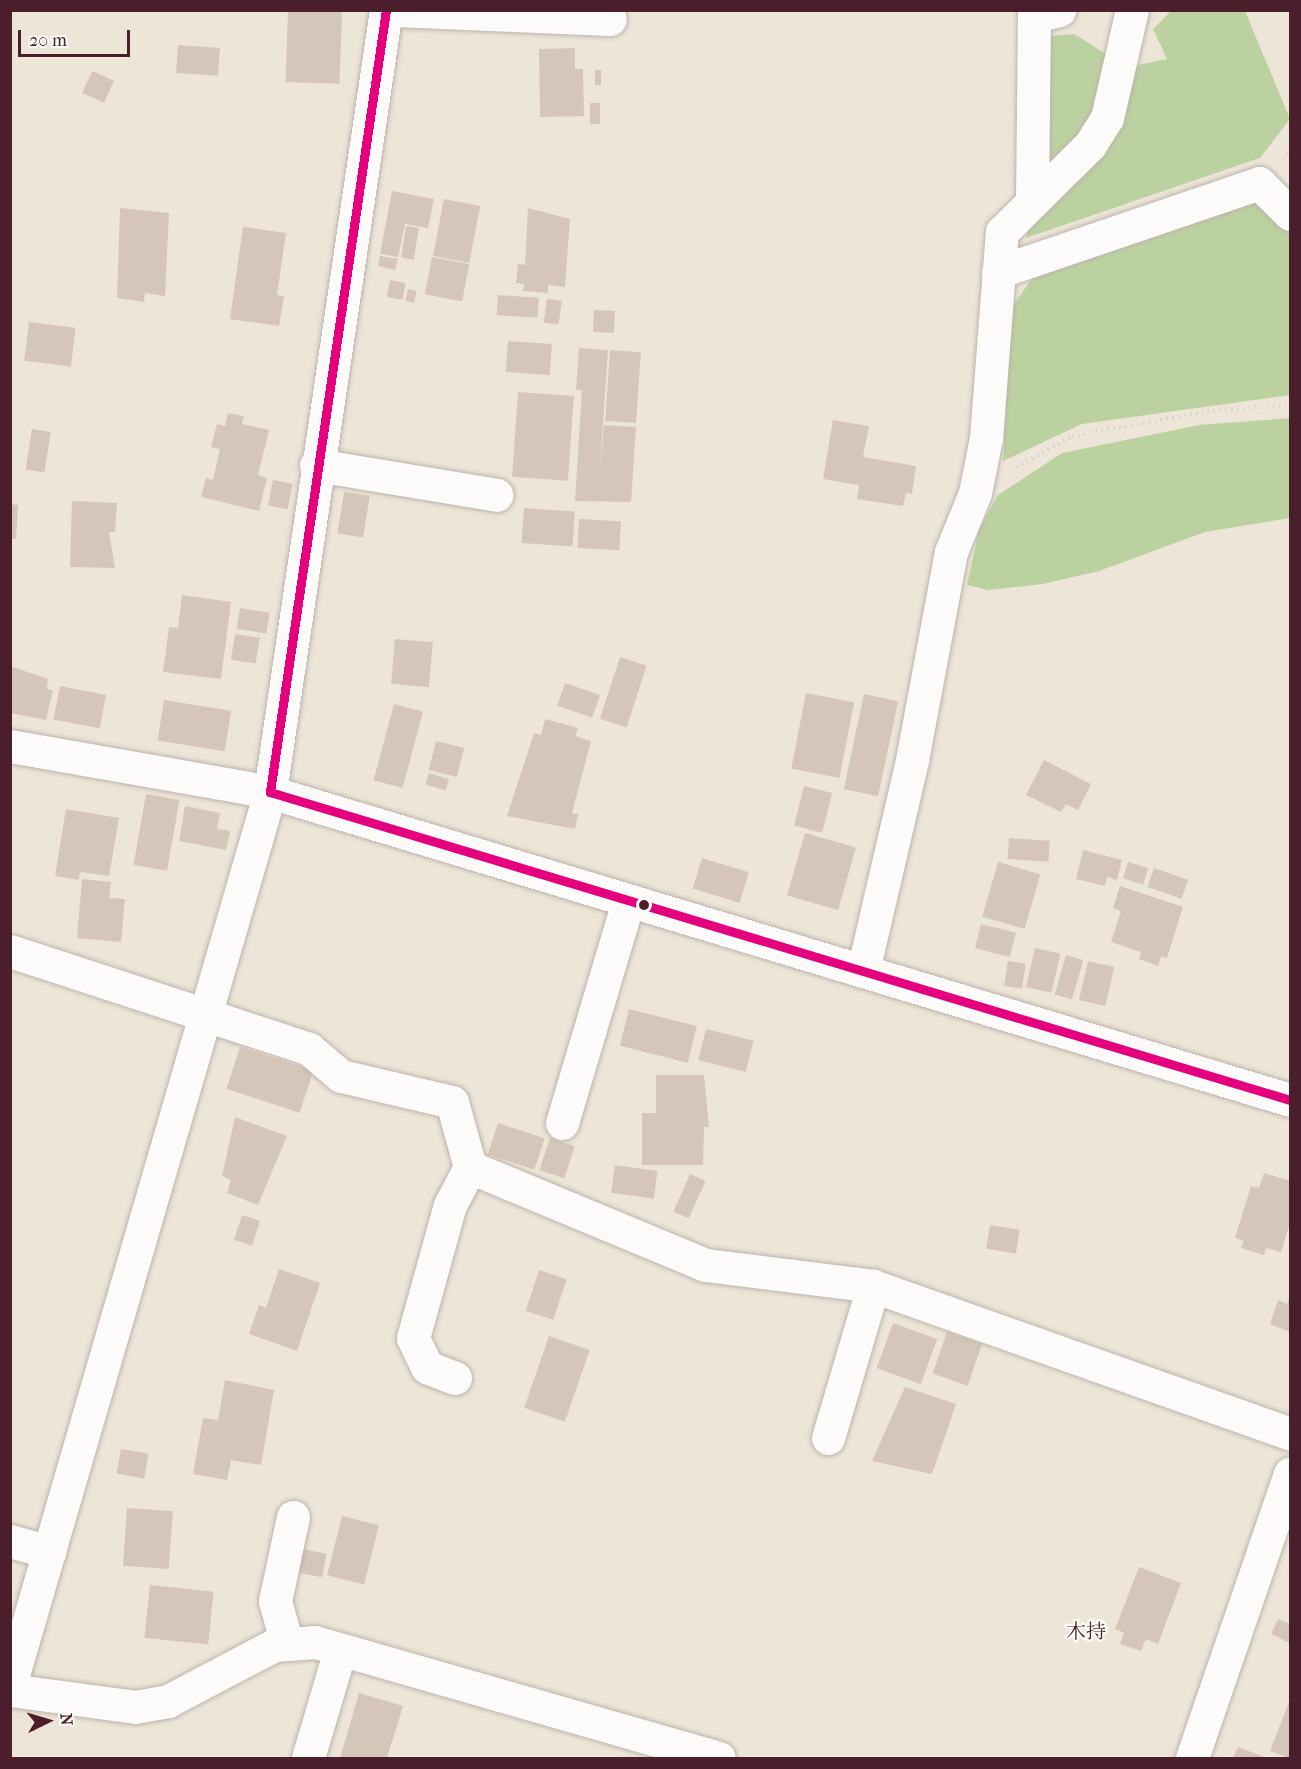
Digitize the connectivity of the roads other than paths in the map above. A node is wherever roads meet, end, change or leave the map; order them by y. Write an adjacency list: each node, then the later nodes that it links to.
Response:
1 (386, 10): 9 (street)
2 (393, 10): 5 (street)
3 (1059, 10): 6 (street)
4 (1132, 10): 6 (street)
5 (610, 20)
6 (1032, 202): 8 (street)
7 (1290, 214): 8 (street)
8 (998, 272): 15 (street)
9 (316, 465): 10 (street); 12 (street)
10 (497, 495)
11 (10, 746): 12 (street)
12 (270, 792): 13 (street); 16 (street)
13 (628, 901): 15 (street); 18 (street)
14 (10, 951): 16 (street)
15 (863, 971): 17 (street)
16 (206, 1014): 19 (street); 27 (street)
17 (1290, 1100)
18 (562, 1123)
19 (470, 1167): 20 (street); 21 (street)
20 (873, 1286): 22 (street); 23 (street)
21 (455, 1378)
22 (1290, 1434)
23 (828, 1438)
24 (1290, 1473): 34 (street)
25 (293, 1518): 28 (street)
26 (10, 1541): 27 (street)
27 (50, 1552): 30 (street)
28 (287, 1644): 29 (street); 31 (street)
29 (340, 1650): 32 (street); 33 (street)
30 (10, 1685)
31 (10, 1690)
32 (308, 1758)
33 (719, 1758)
34 (1192, 1758)

